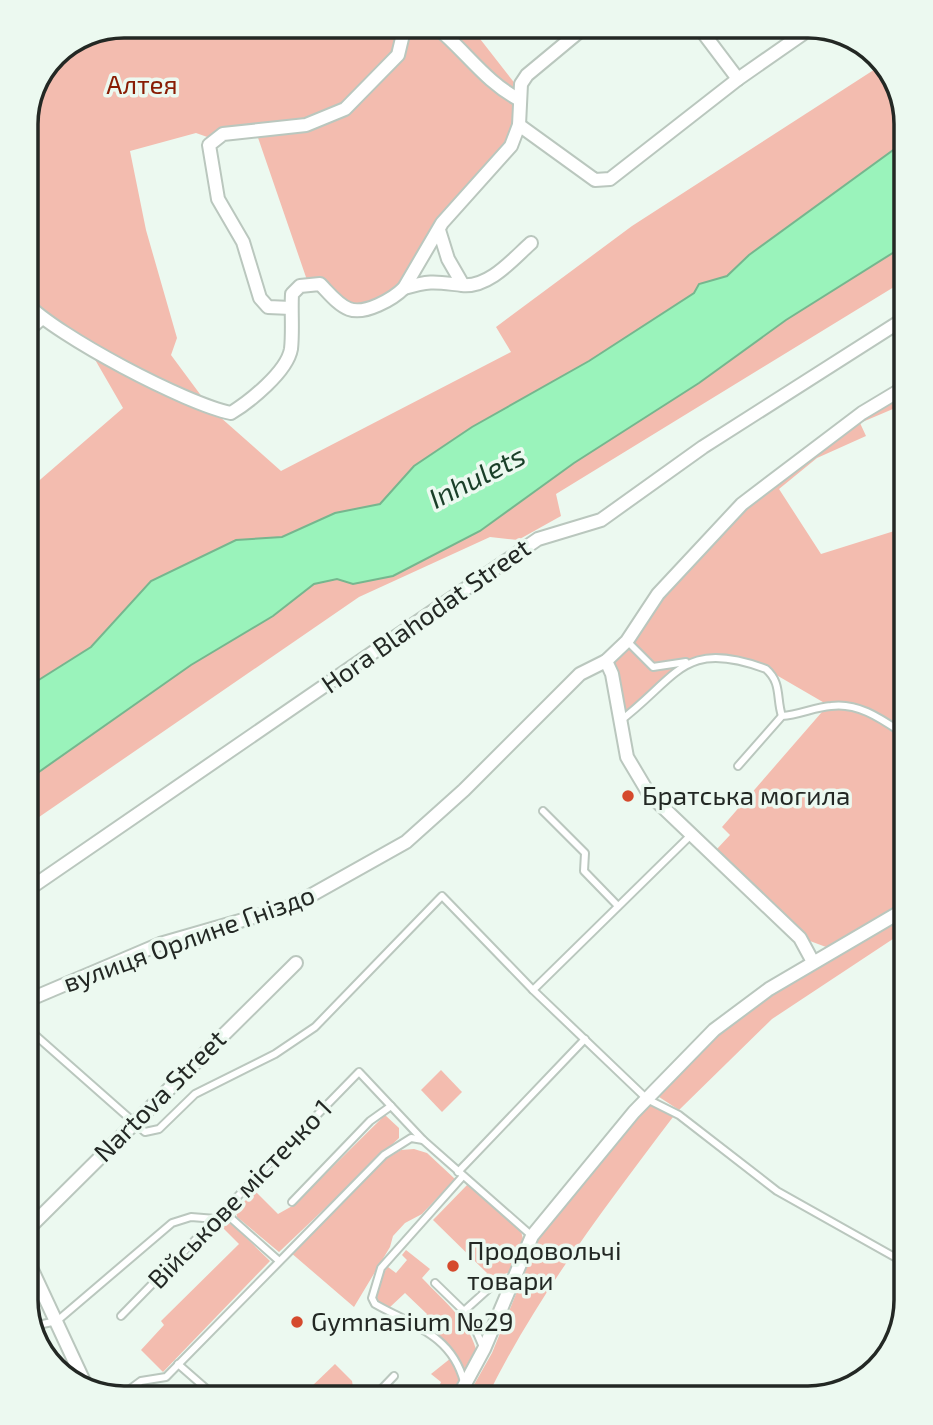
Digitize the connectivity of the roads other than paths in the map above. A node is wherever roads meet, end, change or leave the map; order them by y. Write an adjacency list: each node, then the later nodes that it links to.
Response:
1 (402, 38): 13 (street)
2 (449, 38): 7 (street)
3 (571, 39): 7 (street)
4 (708, 39): 6 (street)
5 (795, 39): 6 (street)
6 (738, 79): 8 (street)
7 (520, 100): 8 (street)
8 (519, 125): 9 (street)
9 (439, 230): 11 (street); 12 (street)
10 (531, 243): 11 (street)
11 (463, 285): 12 (street)
12 (404, 288): 13 (street)
13 (291, 308): 15 (street)
14 (39, 317): 15 (street)
15 (41, 319)
16 (894, 325): 27 (street, Hora Blahodat Street)
17 (894, 394): 18 (street, вулиця Орлине Гніздо)
18 (627, 641): 19 (street, вулиця Орлине Гніздо); 20 (lane)
19 (606, 660): 22 (street); 33 (street, вулиця Орлине Гніздо)
20 (693, 660): 21 (lane); 22 (lane)
21 (782, 716): 23 (lane); 24 (lane)
22 (619, 722): 26 (street)
23 (894, 728)
24 (738, 766)
25 (543, 811): 28 (lane)
26 (691, 835): 28 (lane); 30 (street)
27 (38, 883)
28 (618, 906): 32 (lane)
29 (894, 915): 30 (street)
30 (813, 962): 36 (street)
31 (296, 963): 38 (street, Nartova Street)
32 (533, 990): 35 (lane); 38 (lane)
33 (38, 996)
34 (38, 1038): 38 (lane)
35 (585, 1039): 36 (lane); 40 (lane)
36 (647, 1098): 45 (street); 46 (lane)
37 (391, 1106): 39 (lane); 41 (lane); 42 (lane, Військове містечко 1)
38 (134, 1121): 43 (street, Nartova Street)
39 (423, 1140): 40 (lane); 47 (lane)
40 (460, 1174): 45 (lane); 59 (lane)
41 (292, 1202)
42 (223, 1211): 44 (lane, Військове містечко 1); 47 (lane)
43 (38, 1219)
44 (216, 1219): 52 (lane, Військове містечко 1); 53 (lane)
45 (532, 1236): 48 (street)
46 (894, 1257)
47 (278, 1260): 56 (lane)
48 (513, 1279): 51 (lane); 55 (street)
49 (38, 1282): 53 (street)
50 (435, 1283): 51 (lane)
51 (464, 1311): 55 (lane)
52 (121, 1316)
53 (57, 1321): 54 (lane); 57 (street)
54 (41, 1324)
55 (484, 1349): 59 (street)
56 (178, 1364): 60 (lane); 61 (lane)
57 (81, 1375)
58 (394, 1376): 62 (lane)
59 (464, 1383): 63 (street)
60 (134, 1386)
61 (203, 1386)
62 (384, 1386)
63 (463, 1386)

